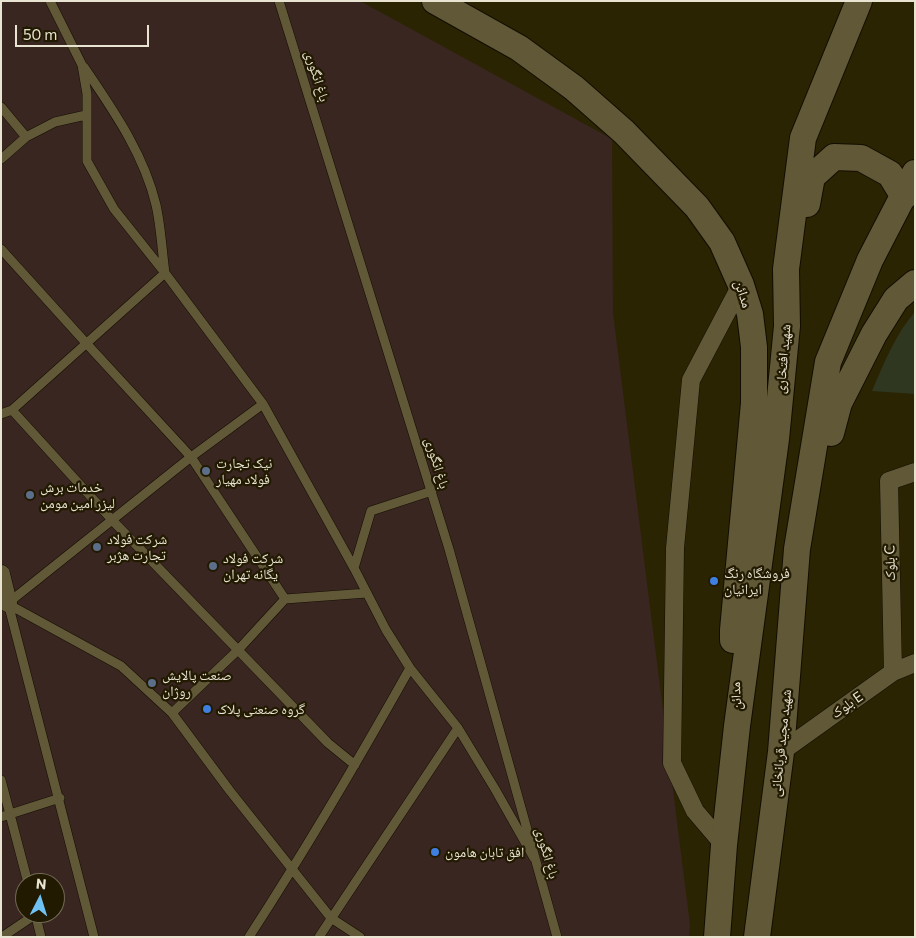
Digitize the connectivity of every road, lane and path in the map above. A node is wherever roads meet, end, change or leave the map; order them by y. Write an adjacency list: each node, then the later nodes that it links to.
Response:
1 (50, 1): 5 (lane)
2 (279, 1): 23 (lane, باغ انگوری)
3 (435, 1): 16 (main road, مدائن)
4 (859, 1): 13 (main road, شهید افتخاری)
5 (82, 65): 7 (lane); 14 (lane)
6 (1, 107): 8 (lane)
7 (86, 115): 8 (lane); 14 (lane)
8 (26, 137): 9 (lane)
9 (1, 159)
10 (915, 173): 11 (main road)
11 (904, 197): 13 (main road); 25 (main road)
12 (1, 249): 17 (lane)
13 (786, 269): 36 (main road, شهید افتخاری)
14 (165, 274): 17 (lane); 18 (lane)
15 (915, 283): 25 (main road)
16 (741, 285): 36 (main road, مدائن); 44 (street)
17 (86, 343): 19 (lane); 21 (lane)
18 (263, 404): 21 (lane); 26 (lane)
19 (12, 410): 20 (lane); 24 (lane)
20 (1, 414)
21 (191, 457): 24 (lane); 29 (lane)
22 (915, 472): 34 (street, بلوک C)
23 (432, 491): 26 (lane); 45 (lane, باغ انگوری)
24 (112, 521): 30 (lane); 31 (lane)
25 (797, 549): 38 (main road, شهید مجید قربانخانی)
26 (354, 568): 28 (lane)
27 (1, 574): 30 (street)
28 (367, 593): 29 (lane); 33 (lane)
29 (286, 599): 31 (lane)
30 (4, 603): 35 (lane); 41 (lane)
31 (239, 650): 35 (lane); 39 (lane)
32 (915, 663): 34 (street, بلوک E)
33 (410, 668): 37 (lane); 39 (lane)
34 (893, 672): 38 (street, بلوک E)
35 (172, 713): 46 (lane)
36 (737, 726): 44 (main road)
37 (458, 728): 45 (lane); 48 (lane)
38 (781, 752): 59 (main road, شهید مجید قربانخانی)
39 (355, 765): 46 (lane)
40 (1, 780): 42 (lane)
41 (60, 798): 42 (lane); 53 (lane)
42 (11, 815): 43 (lane); 47 (lane)
43 (1, 817)
44 (724, 845): 58 (main road)
45 (534, 858): 57 (lane, باغ انگوری)
46 (292, 870): 48 (lane); 54 (lane)
47 (26, 873)
48 (331, 918): 55 (lane); 56 (lane)
49 (22, 923): 51 (lane)
50 (38, 923): 52 (lane)
51 (2, 937)
52 (42, 937)
53 (94, 937)
54 (248, 937)
55 (319, 937)
56 (360, 937)
57 (557, 937)
58 (717, 937)
59 (757, 937)

